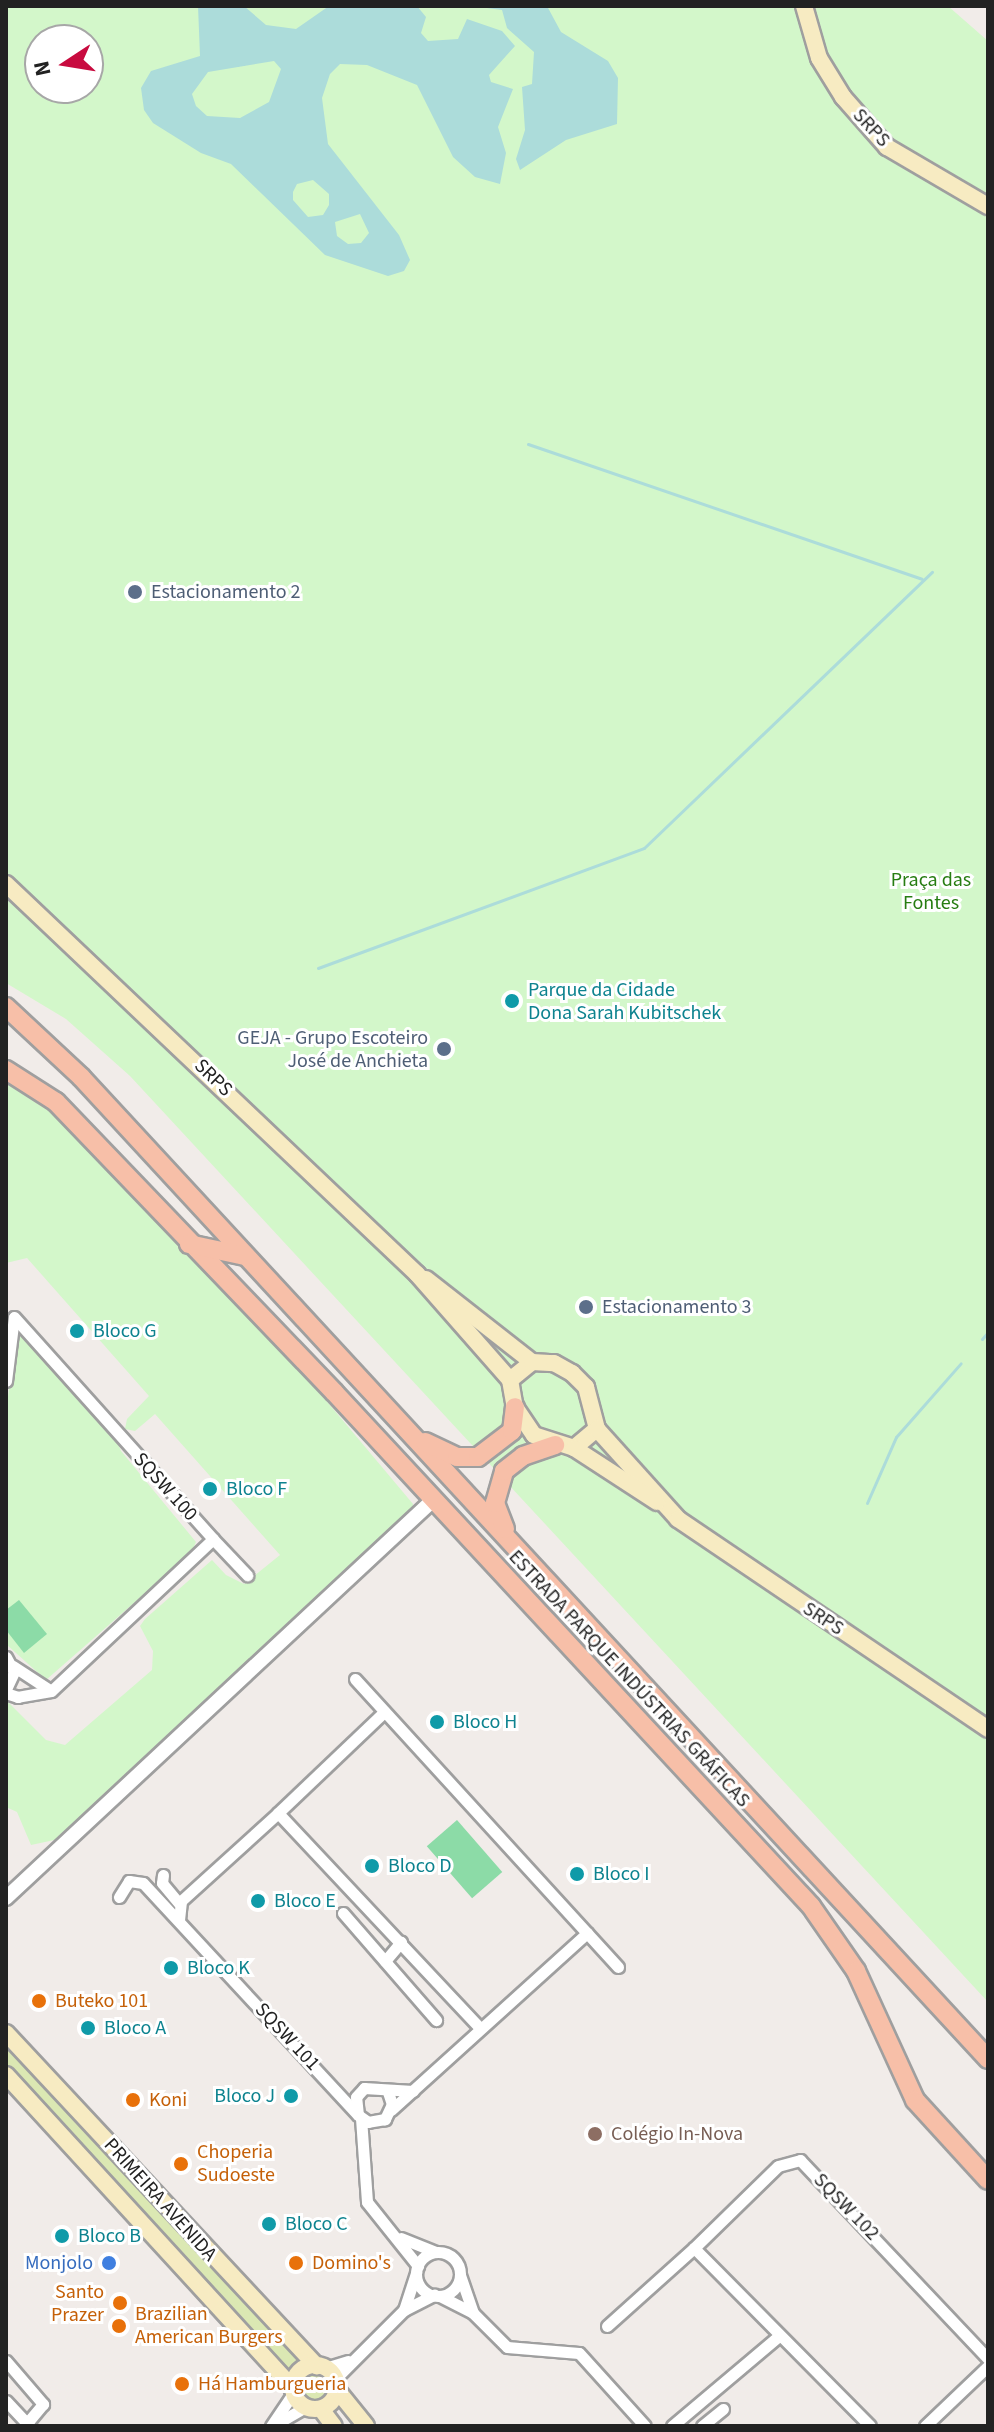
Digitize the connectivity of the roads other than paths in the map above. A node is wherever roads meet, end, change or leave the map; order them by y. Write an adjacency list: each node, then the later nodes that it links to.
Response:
1 (804, 6): 2 (main road, SRPS)
2 (988, 206)
3 (6, 884): 10 (main road, SRPS)
4 (6, 994): 7 (main road)
5 (6, 1007): 7 (main road, ESTRADA PARQUE INDÚSTRIAS GRÁFICAS)
6 (6, 1070): 8 (main road, ESTRADA PARQUE INDÚSTRIAS GRÁFICAS)
7 (81, 1077): 9 (main road, ESTRADA PARQUE INDÚSTRIAS GRÁFICAS)
8 (188, 1243): 9 (main road); 18 (main road, ESTRADA PARQUE INDÚSTRIAS GRÁFICAS)
9 (245, 1256): 16 (main road, ESTRADA PARQUE INDÚSTRIAS GRÁFICAS)
10 (417, 1274): 11 (main road, SRPS); 12 (main road, SRPS)
11 (532, 1362): 12 (main road); 15 (main road, SRPS)
12 (510, 1380): 14 (main road, SRPS)
13 (6, 1381): 20 (street, SQSW 100)
14 (515, 1407): 16 (main road); 17 (main road, SRPS)
15 (597, 1429): 17 (main road); 19 (main road, SRPS)
16 (408, 1431): 21 (main road, ESTRADA PARQUE INDÚSTRIAS GRÁFICAS)
17 (565, 1446): 19 (main road, SRPS); 21 (main road)
18 (433, 1500): 32 (street); 53 (main road, ESTRADA PARQUE INDÚSTRIAS GRÁFICAS)
19 (662, 1504): 28 (main road, SRPS)
20 (213, 1539): 22 (street); 26 (street, SQSW 100)
21 (517, 1549): 43 (main road, ESTRADA PARQUE INDÚSTRIAS GRÁFICAS)
22 (247, 1575)
23 (9, 1661): 25 (street); 26 (street)
24 (355, 1679): 27 (street)
25 (6, 1691): 26 (street)
26 (51, 1691)
27 (384, 1712): 29 (street); 36 (street)
28 (988, 1729)
29 (278, 1813): 33 (street); 37 (street)
30 (163, 1875): 33 (street)
31 (119, 1897): 35 (street, SQSW 101)
32 (6, 1898)
33 (179, 1903): 35 (street)
34 (343, 1913): 38 (street)
35 (179, 1920): 45 (street, SQSW 101)
36 (587, 1933): 39 (street); 41 (street)
37 (401, 1942): 38 (street); 41 (street)
38 (385, 1961): 40 (street)
39 (618, 1967)
40 (436, 2020)
41 (479, 2027): 46 (street)
42 (6, 2033): 67 (main road, PRIMEIRA AVENIDA)
43 (988, 2059)
44 (6, 2075): 68 (main road, PRIMEIRA AVENIDA)
45 (335, 2090): 47 (street, SQSW 101); 50 (street, SQSW 101)
46 (414, 2091): 48 (street); 49 (street)
47 (359, 2092): 48 (street); 50 (street)
48 (388, 2092): 49 (street)
49 (391, 2110): 51 (street)
50 (360, 2116): 51 (street); 52 (street)
51 (377, 2122): 52 (street)
52 (363, 2148): 54 (street)
53 (988, 2180)
54 (400, 2238): 56 (street); 57 (street)
55 (694, 2248): 62 (street, SQSW 102); 63 (street); 64 (street, SQSW 102)
56 (435, 2252): 57 (street); 58 (street)
57 (417, 2268): 59 (street); 60 (street)
58 (460, 2274): 59 (street); 61 (street)
59 (437, 2296): 60 (street); 61 (street)
60 (404, 2310): 67 (street)
61 (473, 2313): 76 (street)
62 (607, 2326)
63 (779, 2336): 77 (street); 79 (street)
64 (988, 2359)
65 (6, 2361): 72 (street)
66 (988, 2366): 80 (street)
67 (328, 2376): 68 (main road); 70 (main road); 75 (main road, PRIMEIRA AVENIDA)
68 (294, 2390): 70 (main road, PRIMEIRA AVENIDA); 73 (street)
69 (6, 2401): 72 (street)
70 (313, 2408): 73 (street); 74 (main road)
71 (723, 2409): 78 (street)
72 (28, 2425)
73 (271, 2426)
74 (334, 2426)
75 (366, 2426)
76 (645, 2426)
77 (674, 2426)
78 (702, 2426)
79 (870, 2426)
80 (925, 2426)

